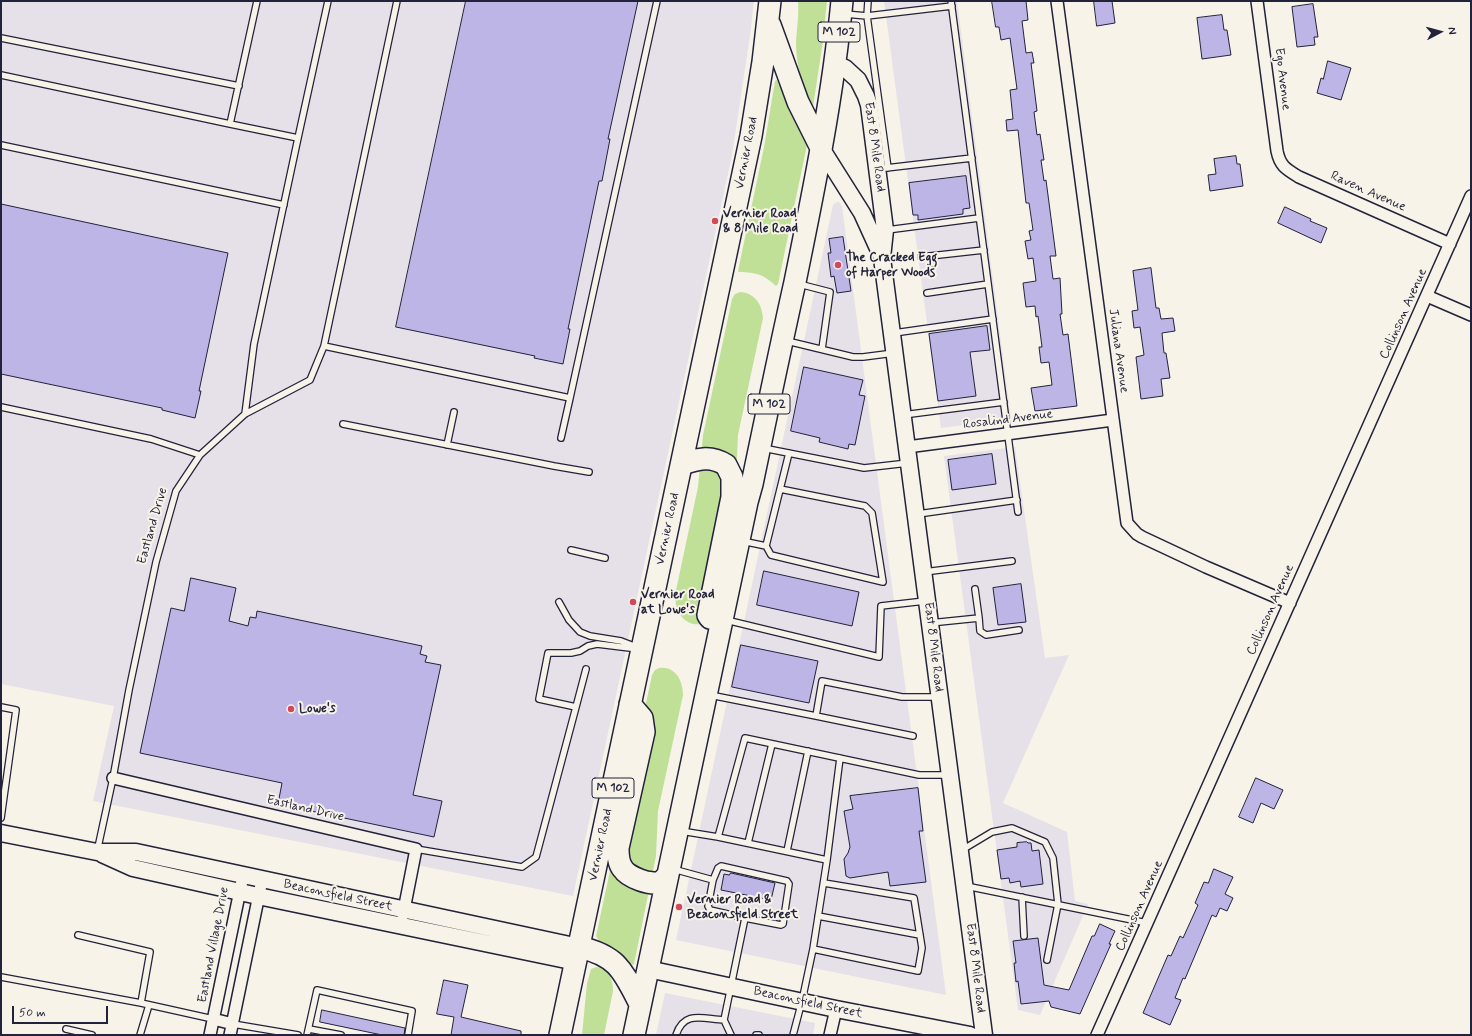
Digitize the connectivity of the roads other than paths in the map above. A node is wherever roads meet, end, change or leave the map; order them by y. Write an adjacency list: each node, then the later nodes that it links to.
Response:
1 (257, 1): 15 (lane)
2 (328, 1): 17 (lane)
3 (397, 1): 39 (lane, Eastland Drive)
4 (657, 1): 42 (lane)
5 (868, 1): 11 (lane)
6 (1057, 1): 48 (street, Juliana Avenue)
7 (1257, 1): 21 (street, Ego Avenue)
8 (951, 3): 11 (lane); 20 (lane)
9 (842, 7): 11 (lane); 13 (highway, M 102)
10 (769, 11): 19 (highway); 58 (highway, Vernier Road / M 102)
11 (867, 16): 22 (lane)
12 (1, 38): 15 (lane)
13 (835, 64): 19 (highway, M 102); 22 (street, East 8 Mile Road)
14 (1, 75): 16 (lane)
15 (239, 86): 16 (lane)
16 (230, 124): 17 (lane)
17 (298, 138): 24 (lane)
18 (1, 145): 24 (lane)
19 (821, 148): 30 (street, East 8 Mile Road); 31 (highway, M 102)
20 (972, 158): 22 (lane); 25 (lane)
21 (1279, 160): 27 (street, Raven Avenue)
22 (883, 169): 26 (street, East 8 Mile Road)
23 (1471, 196): 27 (street, Collinson Avenue)
24 (284, 205): 46 (lane)
25 (980, 218): 26 (lane); 28 (lane)
26 (885, 230): 30 (street, East 8 Mile Road)
27 (1450, 244): 34 (street, Collinson Avenue)
28 (984, 250): 29 (lane); 32 (lane)
29 (921, 257)
30 (882, 258): 37 (street, East 8 Mile Road)
31 (794, 284): 38 (highway, M 102); 40 (lane)
32 (988, 284): 33 (lane); 36 (lane)
33 (927, 293)
34 (1427, 296): 35 (street); 73 (street, Collinson Avenue)
35 (1471, 315)
36 (993, 319): 37 (lane); 43 (lane)
37 (892, 333): 41 (street, East 8 Mile Road)
38 (783, 340): 40 (lane); 54 (highway, M 102)
39 (324, 346): 42 (lane); 46 (lane, Eastland Drive)
40 (822, 349): 41 (lane)
41 (894, 353): 47 (street, East 8 Mile Road)
42 (570, 398): 51 (lane)
43 (1004, 402): 47 (lane); 50 (lane)
44 (1, 407): 56 (lane)
45 (454, 412): 52 (lane)
46 (245, 414): 56 (lane, Eastland Drive)
47 (903, 415): 53 (street, East 8 Mile Road)
48 (1113, 420): 50 (street, Rosalind Avenue); 73 (street, Juliana Avenue)
49 (343, 424): 52 (lane)
50 (1008, 435): 53 (street, Rosalind Avenue); 61 (lane)
51 (561, 438)
52 (447, 445): 59 (lane)
53 (907, 447): 57 (street, East 8 Mile Road)
54 (760, 448): 55 (lane); 64 (highway, M 102)
55 (789, 453): 57 (lane); 60 (lane)
56 (200, 455): 91 (lane, Eastland Drive)
57 (909, 463): 63 (street, East 8 Mile Road)
58 (682, 464): 76 (highway); 78 (highway, Vernier Road / M 102)
59 (589, 472)
60 (780, 489): 65 (lane); 65 (lane)
61 (1017, 500): 62 (lane); 63 (lane)
62 (1018, 512)
63 (916, 514): 69 (street, East 8 Mile Road)
64 (739, 540): 65 (lane); 76 (highway, M 102)
65 (766, 546)
66 (571, 550): 67 (lane)
67 (606, 558)
68 (1012, 561): 69 (lane)
69 (923, 572): 71 (street, East 8 Mile Road)
70 (975, 589): 74 (lane)
71 (927, 600): 75 (street, East 8 Mile Road); 76 (lane)
72 (559, 602): 78 (lane)
73 (1290, 603): 117 (street, Collinson Avenue)
74 (979, 618): 75 (lane); 77 (lane)
75 (930, 623): 81 (street, East 8 Mile Road)
76 (720, 628): 80 (highway, M 102)
77 (1019, 630)
78 (642, 649): 82 (highway, Vernier Road / M 102); 84 (lane)
79 (586, 669): 84 (lane)
80 (706, 694): 85 (lane); 93 (highway, M 102)
81 (940, 697): 85 (lane); 90 (street, East 8 Mile Road)
82 (630, 704): 103 (highway); 123 (highway, Vernier Road / M 102)
83 (1, 707): 92 (lane)
84 (576, 707): 97 (lane)
85 (816, 716): 86 (lane)
86 (913, 736)
87 (772, 744): 88 (lane); 95 (lane); 96 (lane)
88 (808, 751): 89 (lane); 98 (lane)
89 (840, 758): 90 (lane); 101 (lane)
90 (950, 776): 99 (street, East 8 Mile Road)
91 (113, 778): 97 (street, Eastland Drive); 100 (lane, Eastland Drive)
92 (1, 818)
93 (677, 831): 95 (lane); 103 (highway, M 102)
94 (1, 833): 100 (street, Beaconsfield Street)
95 (718, 837): 96 (lane)
96 (748, 843): 98 (lane)
97 (416, 850): 114 (street)
98 (787, 851): 101 (lane)
99 (960, 851): 109 (street, East 8 Mile Road); 113 (lane)
100 (97, 852): 102 (street, Beaconsfield Street); 107 (street, Beaconsfield Street)
101 (827, 860): 108 (lane)
102 (200, 866): 104 (street, Beaconsfield Street); 107 (street)
103 (668, 872): 106 (lane); 125 (highway, M 102)
104 (243, 876): 105 (street, Beaconsfield Street); 110 (street, Eastland Village Drive)
105 (262, 880): 111 (street); 114 (street, Beaconsfield Street)
106 (713, 880): 116 (lane); 116 (lane)
107 (197, 882): 110 (street, Beaconsfield Street)
108 (824, 883): 115 (lane); 120 (lane)
109 (965, 886): 112 (lane); 155 (street, East 8 Mile Road)
110 (238, 891): 111 (street, Beaconsfield Street); 133 (street, Eastland Village Drive)
111 (258, 896): 118 (street, Beaconsfield Street); 135 (street)
112 (1022, 897): 113 (lane); 121 (lane)
113 (1058, 904): 117 (lane); 124 (lane)
114 (405, 910): 118 (street); 123 (street, Beaconsfield Street)
115 (818, 916): 120 (lane); 122 (lane)
116 (746, 918): 127 (lane)
117 (1148, 923): 156 (street, Collinson Avenue)
118 (401, 926): 123 (street, Beaconsfield Street)
119 (78, 935): 129 (lane)
120 (920, 935): 122 (lane)
121 (1024, 936)
122 (813, 949): 128 (lane)
123 (578, 955): 130 (highway); 146 (highway, Vernier Road / M 102)
124 (1047, 960)
125 (648, 969): 127 (street, Beaconsfield Street); 130 (highway, M 102)
126 (1, 977): 129 (lane)
127 (731, 987): 128 (street, Beaconsfield Street); 134 (lane)
128 (802, 1002): 132 (street, Beaconsfield Street); 152 (lane)
129 (141, 1003): 131 (lane)
130 (640, 1004): 147 (highway, M 102)
131 (149, 1005): 133 (lane); 139 (lane)
132 (836, 1009): 153 (street); 154 (street, Beaconsfield Street)
133 (213, 1019): 135 (street, Eastland Village Drive); 140 (street, Eastland Village Drive)
134 (724, 1020): 148 (lane); 149 (lane)
135 (233, 1024): 141 (street); 142 (lane)
136 (66, 1029): 138 (lane)
137 (309, 1029): 143 (lane); 144 (lane); 145 (lane)
138 (91, 1035)
139 (140, 1035)
140 (210, 1035)
141 (230, 1035)
142 (298, 1035)
143 (307, 1035)
144 (341, 1035)
145 (408, 1035)
146 (560, 1035)
147 (634, 1035)
148 (676, 1035)
149 (731, 1035)
150 (756, 1035): 151 (lane)
151 (759, 1035)
152 (793, 1035)
153 (830, 1035)
154 (970, 1035)
155 (984, 1035)
156 (1097, 1035)

